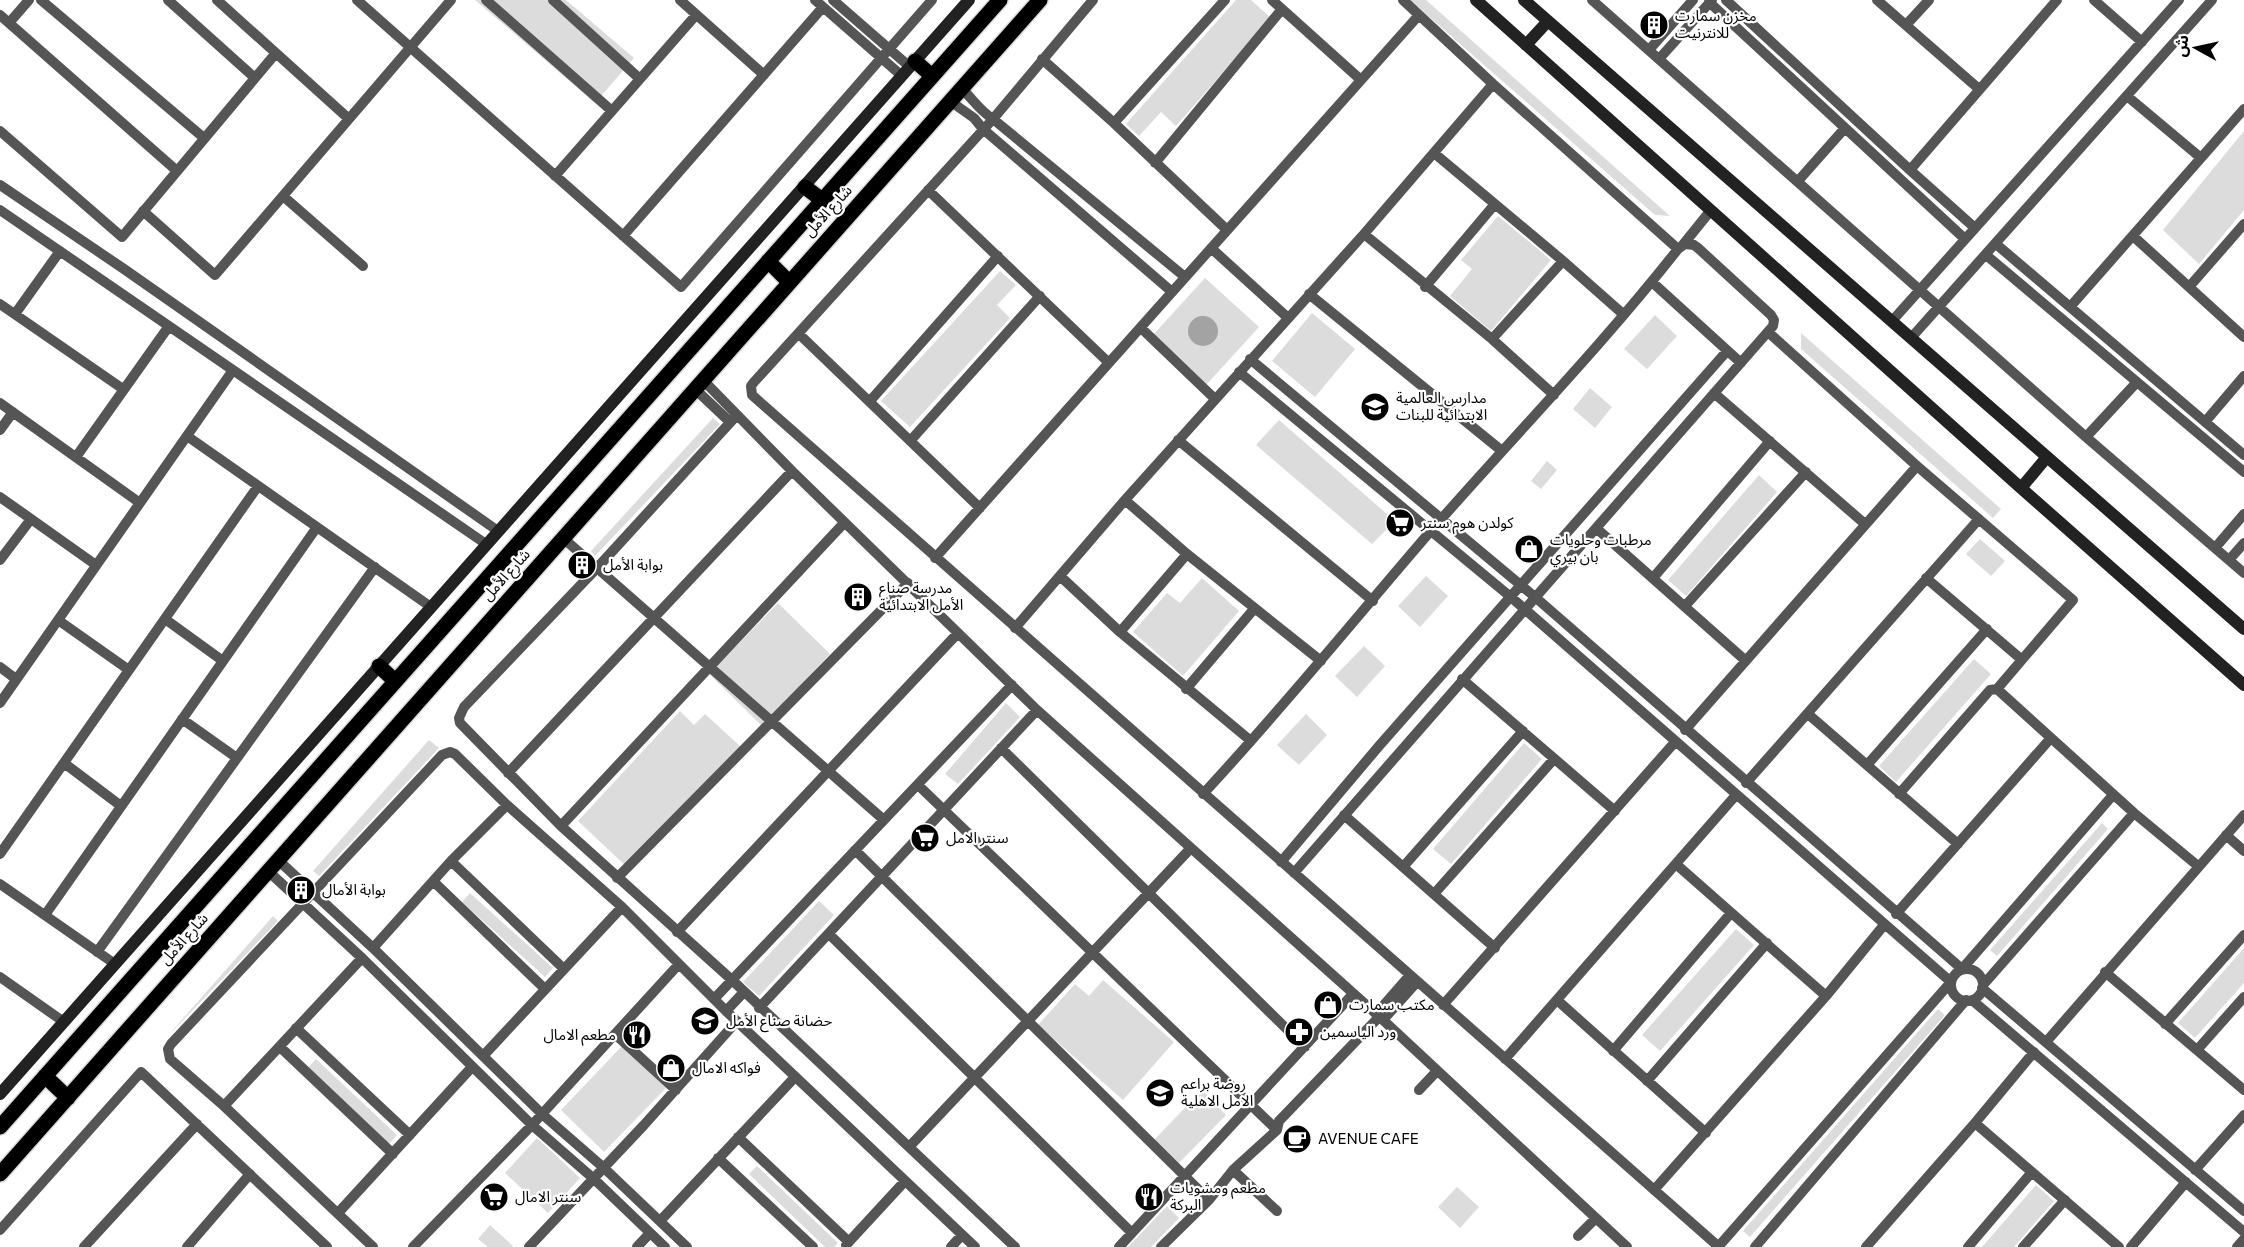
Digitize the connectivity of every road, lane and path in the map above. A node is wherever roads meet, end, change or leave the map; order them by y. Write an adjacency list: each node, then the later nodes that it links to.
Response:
1 (29, 0): 37 (street)
2 (41, 0): 66 (street)
3 (168, 0): 50 (street)
4 (217, 0): 43 (street)
5 (357, 0): 41 (street)
6 (451, 0): 41 (street)
7 (486, 0): 59 (street)
8 (554, 0): 51 (street)
9 (680, 0): 34 (street)
10 (833, 0): 44 (street)
11 (932, 0): 44 (street)
12 (969, 0): 47 (main road)
13 (1000, 0): 49 (main road, شارع الأمل)
14 (1040, 0): 55 (main road, شارع الأمل)
15 (1093, 0): 46 (street)
16 (1225, 0): 62 (street)
17 (1272, 0): 32 (street)
18 (1402, 0): 35 (street)
19 (1476, 0): 40 (main road)
20 (1524, 0): 36 (main road)
21 (1592, 0): 42 (street)
22 (1693, 0): 42 (street)
23 (1726, 0): 70 (street)
24 (1877, 0): 38 (street)
25 (1929, 0): 38 (street)
26 (2057, 0): 54 (street)
27 (2094, 0): 39 (street)
28 (2180, 0): 39 (street)
29 (2212, 0): 56 (street)
30 (1710, 1): 45 (street); 63 (street)
31 (819, 3): 44 (street); 48 (street)
32 (1282, 9): 52 (street); 69 (street)
33 (0, 15): 37 (street)
34 (696, 15): 48 (street); 51 (street)
35 (1419, 15): 52 (street); 53 (street)
36 (1548, 21): 40 (main road); 116 (main road)
37 (9, 23): 71 (street)
38 (1906, 25): 54 (street)
39 (2142, 42): 84 (street)
40 (1526, 45): 81 (main road)
41 (410, 47): 60 (street); 72 (street)
42 (1649, 50): 45 (street)
43 (276, 53): 50 (street); 60 (street)
44 (885, 54): 47 (street); 87 (street)
45 (1659, 59): 73 (street)
46 (1042, 60): 61 (street); 62 (street)
47 (909, 68): 49 (main road); 75 (main road)
48 (764, 75): 87 (street)
49 (932, 76): 78 (main road, شارع الأمل)
50 (255, 78): 66 (street)
51 (640, 78): 59 (street)
52 (1361, 80): 85 (street)
53 (1493, 84): 67 (street); 92 (street)
54 (1979, 89): 70 (street)
55 (967, 94): 57 (main road, شارع الأمل); 61 (street)
56 (2127, 96): 68 (street); 90 (street)
57 (956, 106): 64 (street); 101 (main road, شارع الأمل)
58 (2244, 109): 68 (street)
59 (612, 111): 72 (street)
60 (349, 118): 77 (street)
61 (993, 119): 64 (street); 99 (street)
62 (1114, 123): 69 (street)
63 (1845, 128): 73 (street); 89 (street)
64 (983, 129): 76 (street); 106 (street)
65 (0, 130): 82 (street)
66 (204, 138): 71 (street)
67 (1434, 153): 79 (street); 86 (street)
68 (2201, 158): 88 (street)
69 (1155, 163): 85 (street)
70 (1910, 170): 84 (street)
71 (177, 171): 82 (street)
72 (555, 176): 87 (street)
73 (1798, 181): 105 (street)
74 (0, 185): 100 (street)
75 (805, 187): 78 (main road); 170 (main road)
76 (928, 190): 95 (street); 120 (street)
77 (282, 196): 82 (street); 98 (street)
78 (822, 200): 96 (main road, شارع الأمل)
79 (1495, 204): 97 (street); 103 (street)
80 (0, 210): 93 (street)
81 (1711, 210): 92 (street); 157 (main road)
82 (143, 211)
83 (2244, 224): 104 (street)
84 (1975, 228): 89 (street)
85 (1226, 229): 91 (street)
86 (1364, 234): 103 (street); 107 (street)
87 (623, 236)
88 (2133, 236): 104 (street); 112 (street)
89 (1965, 239): 105 (street)
90 (1996, 244): 94 (street); 112 (street)
91 (1211, 248): 99 (street); 115 (street)
92 (1680, 248): 102 (street); 119 (street)
93 (60, 251): 109 (street); 113 (street)
94 (1986, 255): 111 (street); 131 (street)
95 (998, 256): 108 (street); 137 (street)
96 (768, 261): 101 (main road); 214 (main road, شارع الأمل)
97 (1563, 261): 114 (street); 123 (street)
98 (363, 266)
99 (1185, 277): 106 (street)
100 (140, 280): 109 (street); 170 (street)
101 (789, 282): 132 (main road, شارع الأمل)
102 (1652, 282): 114 (street); 124 (street)
103 (1425, 286): 123 (street)
104 (2188, 287): 121 (street)
105 (1920, 290): 111 (street); 116 (street)
106 (1171, 291): 118 (street)
107 (1309, 294): 115 (street); 148 (street)
108 (1040, 296): 126 (street); 145 (street)
109 (127, 297): 117 (street)
110 (0, 304): 113 (street)
111 (1939, 307): 122 (street); 144 (street)
112 (2070, 307): 141 (street)
113 (15, 314): 133 (street)
114 (1623, 314): 135 (street)
115 (1287, 317): 125 (street)
116 (1892, 321): 122 (main road)
117 (169, 326): 128 (street); 133 (street)
118 (1141, 328): 126 (street); 136 (street)
119 (1768, 332): 127 (street); 152 (street)
120 (799, 334): 137 (street); 177 (street)
121 (2244, 337)
122 (1911, 338): 151 (main road)
123 (1492, 339): 135 (street)
124 (1727, 351): 127 (street); 188 (street)
125 (1250, 358): 129 (street); 165 (street)
126 (1108, 362): 161 (street)
127 (1741, 363): 134 (street)
128 (233, 370): 143 (street); 174 (street)
129 (1239, 372): 136 (street); 171 (street)
130 (2244, 376): 141 (street)
131 (2137, 382): 144 (street); 155 (street)
132 (699, 384): 140 (street); 172 (main road, شارع الأمل)
133 (123, 389): 150 (street)
134 (1714, 393): 147 (street); 169 (street)
135 (1554, 394): 148 (street)
136 (1215, 399): 146 (street)
137 (870, 401): 145 (street)
138 (0, 403): 139 (street)
139 (12, 412): 142 (street); 150 (street)
140 (734, 419): 153 (street); 182 (street)
141 (2205, 422): 149 (street)
142 (0, 430)
143 (187, 436): 156 (street); 160 (street)
144 (2086, 437): 175 (street)
145 (911, 440): 161 (street)
146 (1178, 440): 159 (street); 191 (street)
147 (1770, 441): 154 (street); 185 (street)
148 (1503, 452): 165 (street)
149 (2244, 455)
150 (76, 457): 160 (street)
151 (2047, 457): 157 (main road); 201 (main road)
152 (1917, 466): 164 (street); 167 (street)
153 (792, 471): 166 (street); 196 (street)
154 (1806, 472): 167 (street); 192 (street)
155 (2244, 472)
156 (258, 486): 168 (street); 197 (street)
157 (2021, 488): 216 (main road)
158 (0, 497): 163 (street)
159 (1125, 500): 176 (street); 184 (street)
160 (140, 503): 180 (street)
161 (980, 508): 177 (street)
162 (2244, 514): 175 (street)
163 (31, 519): 178 (street); 180 (street)
164 (1979, 519): 186 (street); 204 (street)
165 (1442, 520): 171 (street); 188 (street)
166 (844, 523): 187 (street); 210 (street)
167 (1865, 524): 207 (street)
168 (317, 527): 181 (street); 205 (street)
169 (1596, 528): 185 (street); 189 (street)
170 (498, 531): 174 (main road)
171 (1431, 531): 190 (street); 191 (street)
172 (563, 538): 182 (street); 260 (main road, شارع الأمل)
173 (2244, 543): 179 (street)
174 (486, 544): 193 (main road)
175 (2215, 548): 179 (street)
176 (1187, 554): 194 (street); 202 (street)
177 (935, 558): 199 (street)
178 (0, 560)
179 (2229, 560): 183 (street)
180 (96, 565): 198 (street)
181 (375, 567): 193 (street); 230 (street)
182 (597, 568): 196 (street); 235 (street)
183 (2244, 573)
184 (1060, 576): 199 (street); 202 (street)
185 (1653, 578): 192 (street)
186 (1926, 578): 200 (street); 221 (street)
187 (908, 583): 203 (street); 223 (street)
188 (1521, 586): 189 (street); 190 (street)
189 (1535, 597): 195 (street); 224 (street)
190 (1512, 598): 195 (street); 258 (street)
191 (1372, 601): 206 (street)
192 (1685, 606): 207 (street)
193 (431, 607): 208 (main road)
194 (1254, 609): 206 (street); 217 (street)
195 (1525, 610): 213 (street); 228 (street)
196 (654, 618): 210 (street); 235 (street)
197 (165, 619): 205 (street); 211 (street)
198 (58, 620): 211 (street); 212 (street)
199 (1015, 628): 238 (street)
200 (1987, 629): 204 (street); 233 (street)
201 (2244, 629)
202 (1120, 632): 217 (street)
203 (958, 633): 215 (street); 234 (street)
204 (2021, 659): 218 (street)
205 (223, 661): 222 (street)
206 (1321, 661): 227 (street)
207 (1746, 661): 224 (street)
208 (379, 666): 214 (main road); 286 (main road)
209 (0, 667): 212 (street)
210 (710, 667): 223 (street); 250 (street)
211 (129, 670): 232 (street)
212 (16, 679): 219 (street)
213 (1462, 680): 225 (street); 247 (street)
214 (395, 681): 324 (main road, شارع الأمل)
215 (1012, 685): 220 (street); 237 (street)
216 (2244, 686)
217 (1186, 689): 227 (street)
218 (1997, 689): 226 (street); 239 (street)
219 (0, 703)
220 (1037, 710): 229 (street); 253 (street)
221 (1808, 714): 233 (street); 236 (street)
222 (182, 719): 230 (street); 243 (street)
223 (771, 722): 234 (street); 265 (street)
224 (1685, 730): 236 (street)
225 (1522, 731): 231 (street); 262 (street)
226 (2050, 739): 241 (street); 252 (street)
227 (1251, 741): 238 (street)
228 (1675, 742): 240 (street); 245 (street)
229 (1001, 748): 244 (street); 269 (street)
230 (237, 758): 283 (street)
231 (1554, 759): 245 (street); 270 (street)
232 (64, 763): 243 (street); 256 (street)
233 (1867, 765): 239 (street)
234 (828, 771): 249 (street); 277 (street)
235 (508, 773): 250 (street)
236 (1746, 783): 274 (street)
237 (918, 785): 244 (street); 249 (street)
238 (1203, 794): 258 (street)
239 (1899, 794): 252 (street)
240 (1736, 795): 259 (street); 276 (street)
241 (2113, 795): 246 (street); 289 (street)
242 (507, 805): 257 (street); 268 (street); 272 (street)
243 (121, 806): 275 (street)
244 (944, 810): 264 (street); 284 (street)
245 (1615, 812): 282 (street)
246 (2133, 813): 261 (street); 295 (street)
247 (1344, 815): 262 (street); 263 (street)
248 (2244, 815): 251 (street)
249 (884, 820): 254 (street)
250 (561, 826): 265 (street)
251 (2226, 835): 255 (street); 261 (street)
252 (1958, 844): 274 (street)
253 (1190, 849): 269 (street); 298 (street)
254 (855, 850): 264 (street); 293 (street)
255 (2244, 851)
256 (0, 854)
257 (451, 861): 266 (street); 288 (street)
258 (1281, 862): 263 (street)
259 (1677, 865): 273 (street); 302 (street)
260 (273, 866): 268 (street); 271 (street); 332 (main road, شارع الأمل)
261 (2198, 866): 290 (street)
262 (1403, 867): 270 (street)
263 (1294, 873): 292 (street)
264 (882, 876): 278 (street); 310 (street)
265 (618, 878): 277 (street)
266 (433, 881): 281 (street); 296 (street)
267 (0, 884): 275 (street)
268 (314, 892): 271 (street); 281 (street)
269 (1148, 893): 284 (street); 316 (street)
270 (1434, 894): 282 (street)
271 (304, 903): 285 (street); 334 (street)
272 (622, 907): 287 (street); 288 (street)
273 (1731, 913): 280 (street); 318 (street)
274 (1896, 914): 289 (street)
275 (45, 915): 283 (street)
276 (1884, 925): 294 (street); 299 (street)
277 (677, 932): 293 (street)
278 (829, 934): 305 (street); 326 (street)
279 (2244, 935): 311 (street)
280 (1767, 943): 299 (street); 327 (street)
281 (373, 948): 320 (street)
282 (1495, 948): 304 (street)
283 (97, 952): 286 (street)
284 (1092, 953): 310 (street); 333 (street)
285 (362, 958): 312 (street); 322 (street)
286 (115, 964): 309 (main road)
287 (679, 964): 301 (street); 313 (street)
288 (564, 969): 296 (street)
289 (1962, 969): 294 (street); 295 (street)
290 (2105, 972): 311 (street); 314 (street)
291 (0, 978): 309 (street)
292 (1414, 978): 304 (street); 307 (street)
293 (732, 980): 297 (street); 301 (street)
294 (1951, 982): 303 (street); 390 (street)
295 (1982, 987): 303 (street); 314 (street)
296 (545, 990): 320 (street)
297 (744, 992): 305 (street); 306 (street)
298 (1353, 994): 307 (street); 316 (street)
299 (1826, 996): 342 (street)
300 (2244, 997): 317 (street)
301 (714, 999): 306 (street)
302 (1557, 1000): 318 (street); 321 (street)
303 (1969, 1000): 319 (street); 391 (street)
304 (1443, 1005): 321 (street)
305 (759, 1008): 345 (street)
306 (726, 1011): 308 (street)
307 (1380, 1017): 323 (street); 341 (street)
308 (737, 1021): 325 (street); 328 (street)
309 (64, 1022): 331 (main road)
310 (1029, 1022): 326 (street); 354 (street)
311 (2165, 1024): 317 (street)
312 (296, 1028): 315 (street); 343 (street)
313 (615, 1034): 328 (street); 335 (street)
314 (2046, 1042): 350 (street)
315 (280, 1047): 334 (street); 346 (street)
316 (1305, 1047): 333 (street)
317 (2197, 1050): 330 (street)
318 (1613, 1051): 327 (street)
319 (2034, 1052): 337 (street); 357 (street)
320 (484, 1055): 335 (street)
321 (1505, 1059): 358 (street)
322 (472, 1067): 339 (street); 343 (street)
323 (1437, 1071): 329 (street); 364 (street)
324 (45, 1076): 332 (main road); 340 (main road, شارع الأمل)
325 (795, 1077): 344 (street); 356 (street)
326 (975, 1078): 345 (street); 369 (street)
327 (1647, 1081): 342 (street)
328 (676, 1090): 348 (street)
329 (1419, 1090)
330 (2244, 1090)
331 (0, 1092)
332 (68, 1098): 352 (main road, شارع الأمل)
333 (1250, 1104): 341 (street); 354 (street)
334 (224, 1106): 363 (street)
335 (542, 1114): 339 (street); 348 (street)
336 (2244, 1115): 350 (street)
337 (1975, 1123): 351 (street); 392 (street)
338 (197, 1124): 353 (street); 366 (street); 374 (street)
339 (532, 1125): 355 (street); 378 (street)
340 (0, 1127)
341 (1277, 1130): 349 (street)
342 (1706, 1133): 358 (street)
343 (410, 1135): 346 (street)
344 (738, 1137): 347 (street); 373 (street)
345 (910, 1146): 386 (street)
346 (393, 1154): 363 (street)
347 (718, 1158): 365 (street); 383 (street)
348 (604, 1168): 355 (street); 365 (street)
349 (1233, 1170): 359 (street); 361 (street)
350 (2194, 1170): 362 (street)
351 (2032, 1172): 360 (street); 393 (street)
352 (0, 1174)
353 (250, 1174): 375 (street); 376 (street)
354 (1185, 1176): 359 (street); 369 (street)
355 (594, 1179): 368 (street); 379 (street)
356 (905, 1182): 370 (street); 373 (street)
357 (2186, 1182): 367 (street); 396 (street)
358 (1654, 1190): 390 (street)
359 (1209, 1200): 388 (street)
360 (2065, 1200): 394 (street); 395 (street)
361 (1277, 1211)
362 (2244, 1211)
363 (338, 1213): 377 (street)
364 (1596, 1218): 371 (street); 389 (street)
365 (660, 1221): 382 (street)
366 (0, 1230)
367 (2244, 1232)
368 (650, 1233): 380 (street); 381 (street)
369 (1132, 1233): 387 (street)
370 (962, 1235): 384 (street); 385 (street)
371 (1578, 1236)
372 (2244, 1239): 397 (street)
373 (847, 1245)
374 (84, 1247)
375 (187, 1247)
376 (327, 1247)
377 (373, 1247)
378 (413, 1247)
379 (529, 1247)
380 (637, 1247)
381 (664, 1247)
382 (687, 1247)
383 (813, 1247)
384 (951, 1247)
385 (975, 1247)
386 (1015, 1247)
387 (1119, 1247)
388 (1161, 1247)
389 (1627, 1247)
390 (1718, 1247)
391 (1755, 1247)
392 (1866, 1247)
393 (1968, 1247)
394 (2024, 1247)
395 (2119, 1247)
396 (2131, 1247)
397 (2237, 1247)

